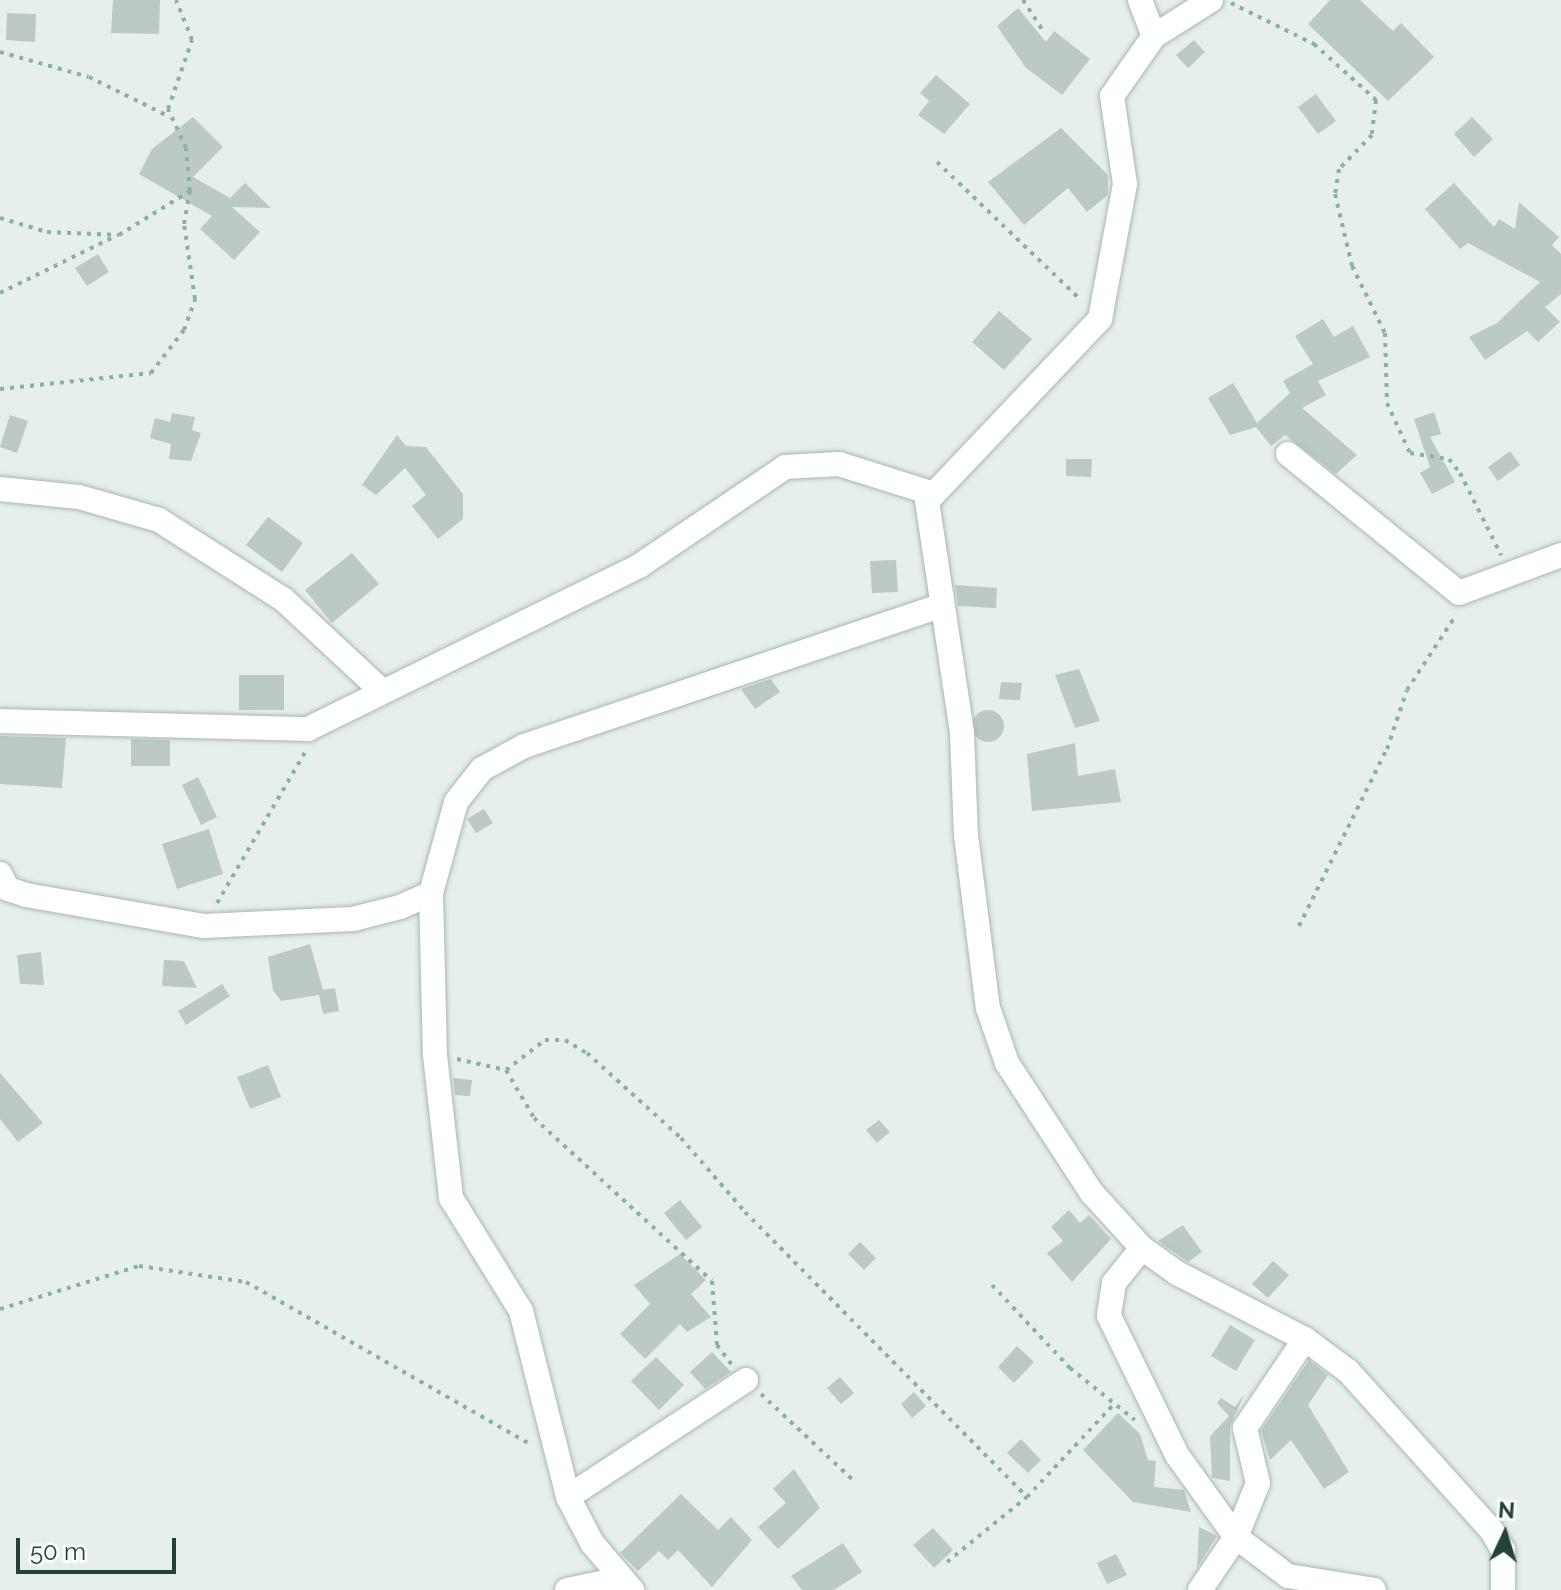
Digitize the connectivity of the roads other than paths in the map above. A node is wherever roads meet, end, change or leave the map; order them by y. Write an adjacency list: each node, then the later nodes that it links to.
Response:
1 (1140, 0): 3 (street)
2 (1211, 0): 3 (street)
3 (1154, 36): 6 (street)
4 (1288, 454): 7 (street)
5 (0, 489): 9 (street)
6 (931, 493): 8 (street); 9 (street)
7 (1561, 555)
8 (940, 606): 12 (street); 13 (street)
9 (382, 691): 10 (street)
10 (0, 721)
11 (3, 892): 12 (street)
12 (431, 893): 16 (street)
13 (1142, 1248): 14 (street); 17 (street)
14 (1305, 1339): 17 (street); 22 (street)
15 (746, 1380): 16 (street)
16 (568, 1497): 18 (street)
17 (1236, 1537): 20 (street); 21 (street)
18 (626, 1584): 19 (street)
19 (567, 1590)
20 (1200, 1590)
21 (1374, 1590)
22 (1503, 1590)

